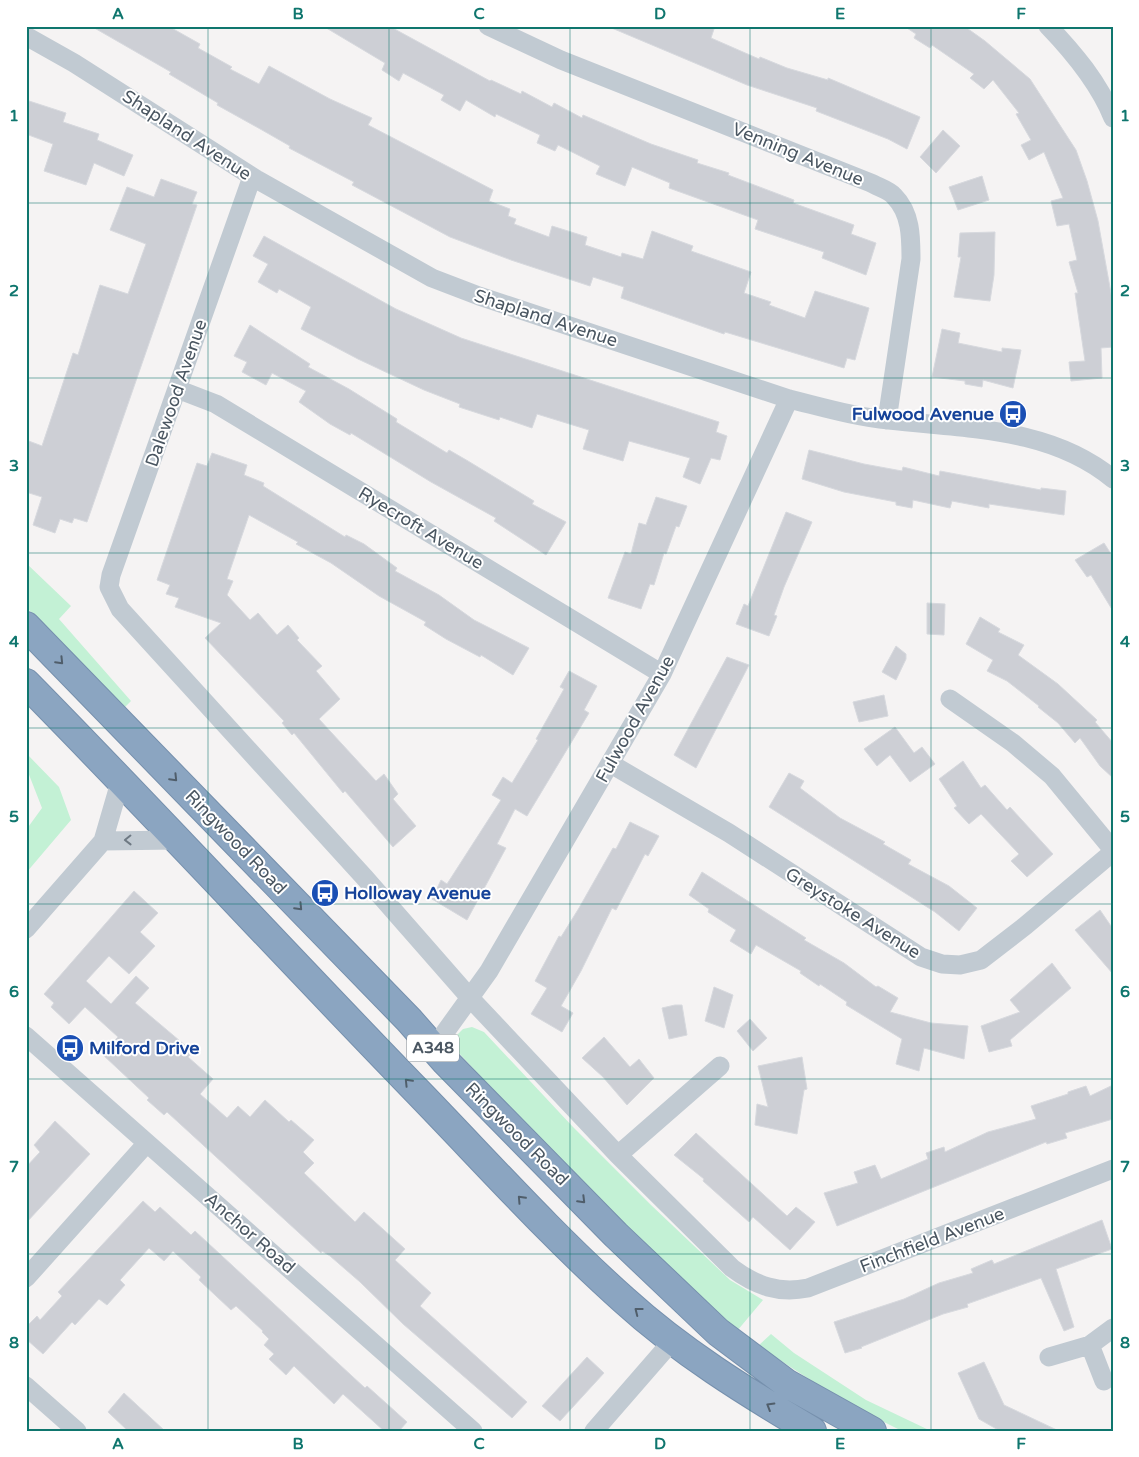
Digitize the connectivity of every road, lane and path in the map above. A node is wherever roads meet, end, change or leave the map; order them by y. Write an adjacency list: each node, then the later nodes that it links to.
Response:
1 (488, 26): 8 (street, Venning Avenue)
2 (1048, 26): 4 (street)
3 (26, 36): 5 (street, Shapland Avenue)
4 (1113, 118)
5 (252, 177): 6 (street, Dalewood Avenue); 7 (street, Shapland Avenue)
6 (177, 389): 11 (street, Ryecroft Avenue); 20 (street, Dalewood Avenue)
7 (789, 399): 8 (street, Shapland Avenue); 11 (street, Fulwood Avenue)
8 (887, 420): 9 (street, Shapland Avenue)
9 (1111, 473)
10 (26, 626): 21 (highway, Ringwood Road / A348, one-way to 21)
11 (662, 674): 14 (street, Fulwood Avenue)
12 (26, 683): 15 (highway, A348)
13 (950, 698): 18 (street)
14 (611, 764): 18 (street, Greystoke Avenue); 20 (street, Fulwood Avenue)
15 (121, 779): 16 (highway, A348); 17 (street)
16 (177, 840): 17 (street, one-way to 17); 31 (highway, A348, one-way to 16)
17 (103, 841): 19 (street)
18 (1113, 851)
19 (26, 929)
20 (471, 999): 22 (street, Fulwood Avenue); 27 (street)
21 (409, 1020): 22 (street); 24 (highway, Ringwood Road / A348)
22 (450, 1022): 24 (street, Fulwood Avenue)
23 (26, 1036): 26 (street, Anchor Road)
24 (446, 1062): 40 (highway, Ringwood Road / A348, one-way to 40)
25 (720, 1066): 27 (street)
26 (147, 1143): 29 (street); 37 (street, Anchor Road)
27 (618, 1155): 28 (street, Finchfield Avenue)
28 (1113, 1169)
29 (26, 1278)
30 (1113, 1328): 32 (street)
31 (674, 1339): 38 (street); 39 (highway, A348, one-way to 31)
32 (1090, 1344): 33 (street); 34 (street)
33 (1050, 1357)
34 (1104, 1382)
35 (26, 1386): 36 (street)
36 (77, 1431)
37 (473, 1431)
38 (594, 1431)
39 (812, 1431)
40 (872, 1431)

